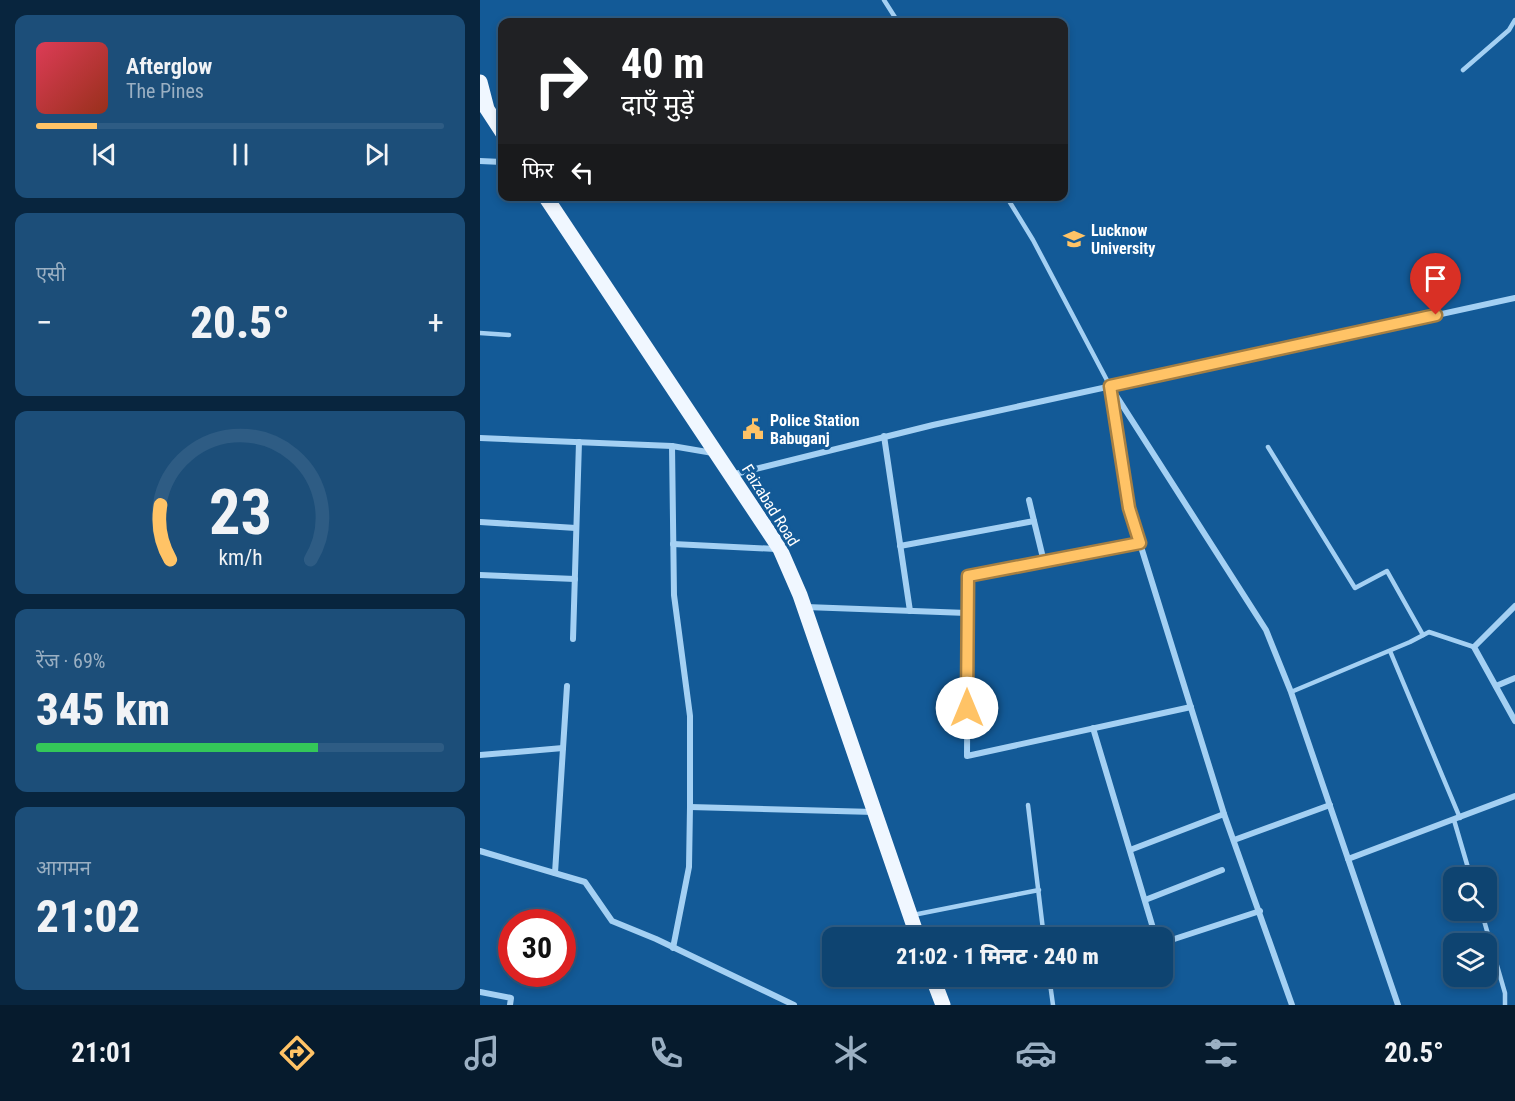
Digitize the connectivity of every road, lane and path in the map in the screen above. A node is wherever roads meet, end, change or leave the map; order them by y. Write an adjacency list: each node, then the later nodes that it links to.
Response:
1 (884, 0): 2 (lane)
2 (895, 18)
3 (1515, 20): 4 (lane)
4 (1463, 70)
5 (480, 82): 6 (main road)
6 (484, 107): 7 (main road)
7 (498, 126)
8 (480, 161): 9 (street)
9 (498, 162)
10 (548, 201): 21 (main road, Faizabad Road)
11 (1009, 201): 15 (lane)
12 (1515, 298): 15 (street)
13 (480, 333): 14 (lane)
14 (508, 335)
15 (1110, 386): 16 (street); 27 (street); 45 (street)
16 (884, 436): 22 (street); 29 (street)
17 (480, 438): 18 (street)
18 (579, 442): 19 (street); 26 (street)
19 (672, 446): 21 (street); 28 (street)
20 (1268, 447): 38 (lane)
21 (717, 453): 22 (main road, Faizabad Road)
22 (731, 475): 30 (main road, Faizabad Road)
23 (1029, 500): 24 (street)
24 (1034, 521): 29 (street); 31 (street)
25 (480, 522): 26 (street)
26 (576, 528): 33 (street)
27 (1140, 543): 31 (street); 46 (street)
28 (673, 544): 30 (street); 54 (street)
29 (900, 546): 36 (street)
30 (780, 549): 35 (main road, Faizabad Road)
31 (1044, 562): 37 (street)
32 (480, 575): 33 (street)
33 (575, 579): 39 (street)
34 (1515, 606): 40 (street)
35 (804, 607): 36 (street); 55 (main road, Faizabad Road)
36 (910, 611): 37 (street)
37 (968, 613): 48 (street)
38 (1423, 635): 40 (lane); 41 (lane)
39 (573, 639)
40 (1474, 646): 44 (street)
41 (1390, 651): 45 (lane); 57 (lane)
42 (1515, 678): 44 (street)
43 (567, 686): 49 (street)
44 (1496, 687): 47 (street)
45 (1291, 692): 53 (street)
46 (1191, 706): 48 (street); 56 (street)
47 (1515, 721)
48 (1093, 728): 59 (street)
49 (563, 748): 50 (street); 64 (street)
50 (480, 754)
51 (1515, 796): 57 (street)
52 (1028, 805): 65 (lane)
53 (1330, 805): 58 (street); 61 (street)
54 (690, 807): 55 (street); 74 (street)
55 (875, 812): 68 (main road, Faizabad Road)
56 (1224, 814): 58 (street); 59 (street)
57 (1457, 819): 61 (street); 62 (lane)
58 (1234, 840): 67 (street)
59 (1130, 850): 66 (street)
60 (480, 851): 64 (street)
61 (1348, 859): 83 (street)
62 (1468, 867)
63 (1222, 870): 66 (street)
64 (555, 873): 74 (street)
65 (1039, 890): 68 (lane); 71 (lane)
66 (1145, 900): 72 (street)
67 (1260, 911): 73 (street); 78 (street)
68 (910, 916): 70 (main road, Faizabad Road)
69 (1484, 921): 84 (lane)
70 (914, 927)
71 (1043, 927)
72 (1153, 927)
73 (1173, 939)
74 (673, 948): 80 (street)
75 (936, 987): 81 (main road)
76 (1051, 987): 82 (lane)
77 (480, 992): 79 (street)
78 (1290, 1004)
79 (510, 1005)
80 (794, 1005)
81 (943, 1005)
82 (1053, 1005)
83 (1398, 1005)
84 (1505, 1005)

